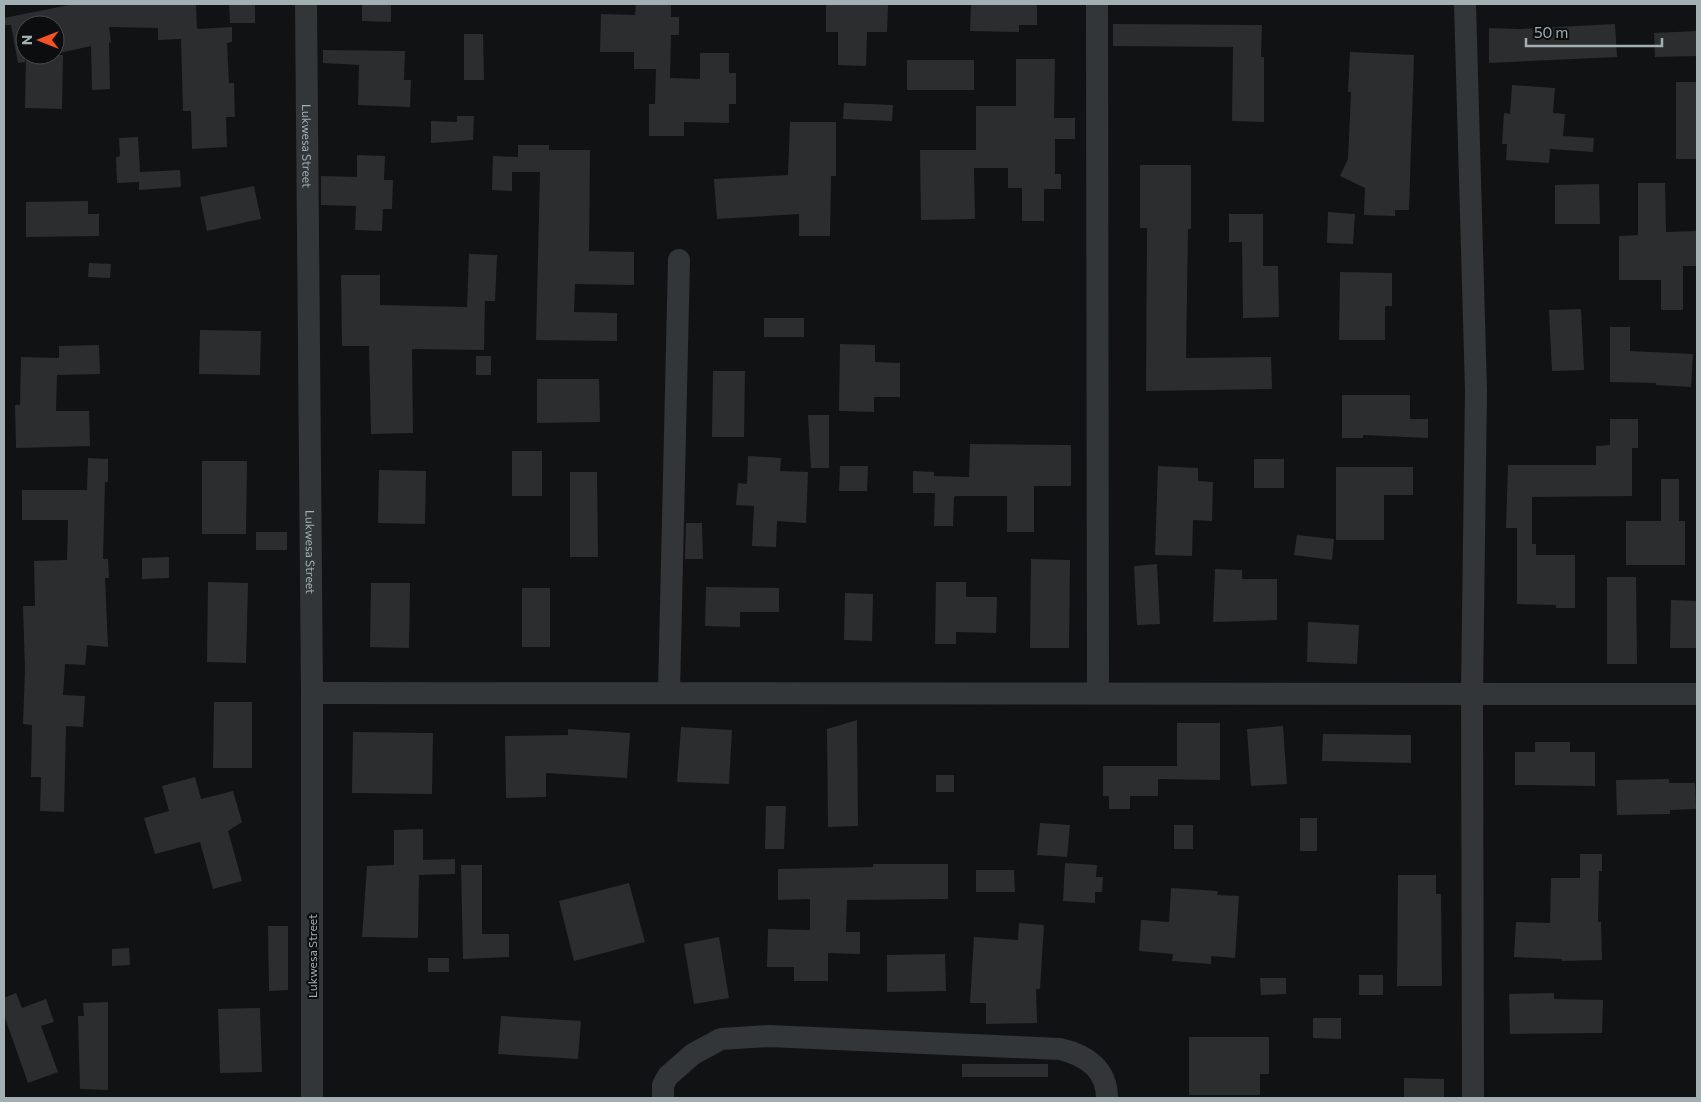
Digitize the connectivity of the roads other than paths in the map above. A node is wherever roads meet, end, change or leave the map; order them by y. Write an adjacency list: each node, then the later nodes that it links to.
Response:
1 (306, 4): 8 (street, Lukwesa Street)
2 (1097, 4): 6 (street)
3 (1465, 4): 7 (street)
4 (679, 260): 5 (street)
5 (669, 692): 6 (street); 8 (street)
6 (1098, 692): 7 (street)
7 (1472, 692): 9 (street); 13 (street)
8 (312, 693): 10 (street, Lukwesa Street)
9 (1697, 694)
10 (312, 1098)
11 (663, 1098): 12 (street)
12 (1107, 1098)
13 (1473, 1098)

